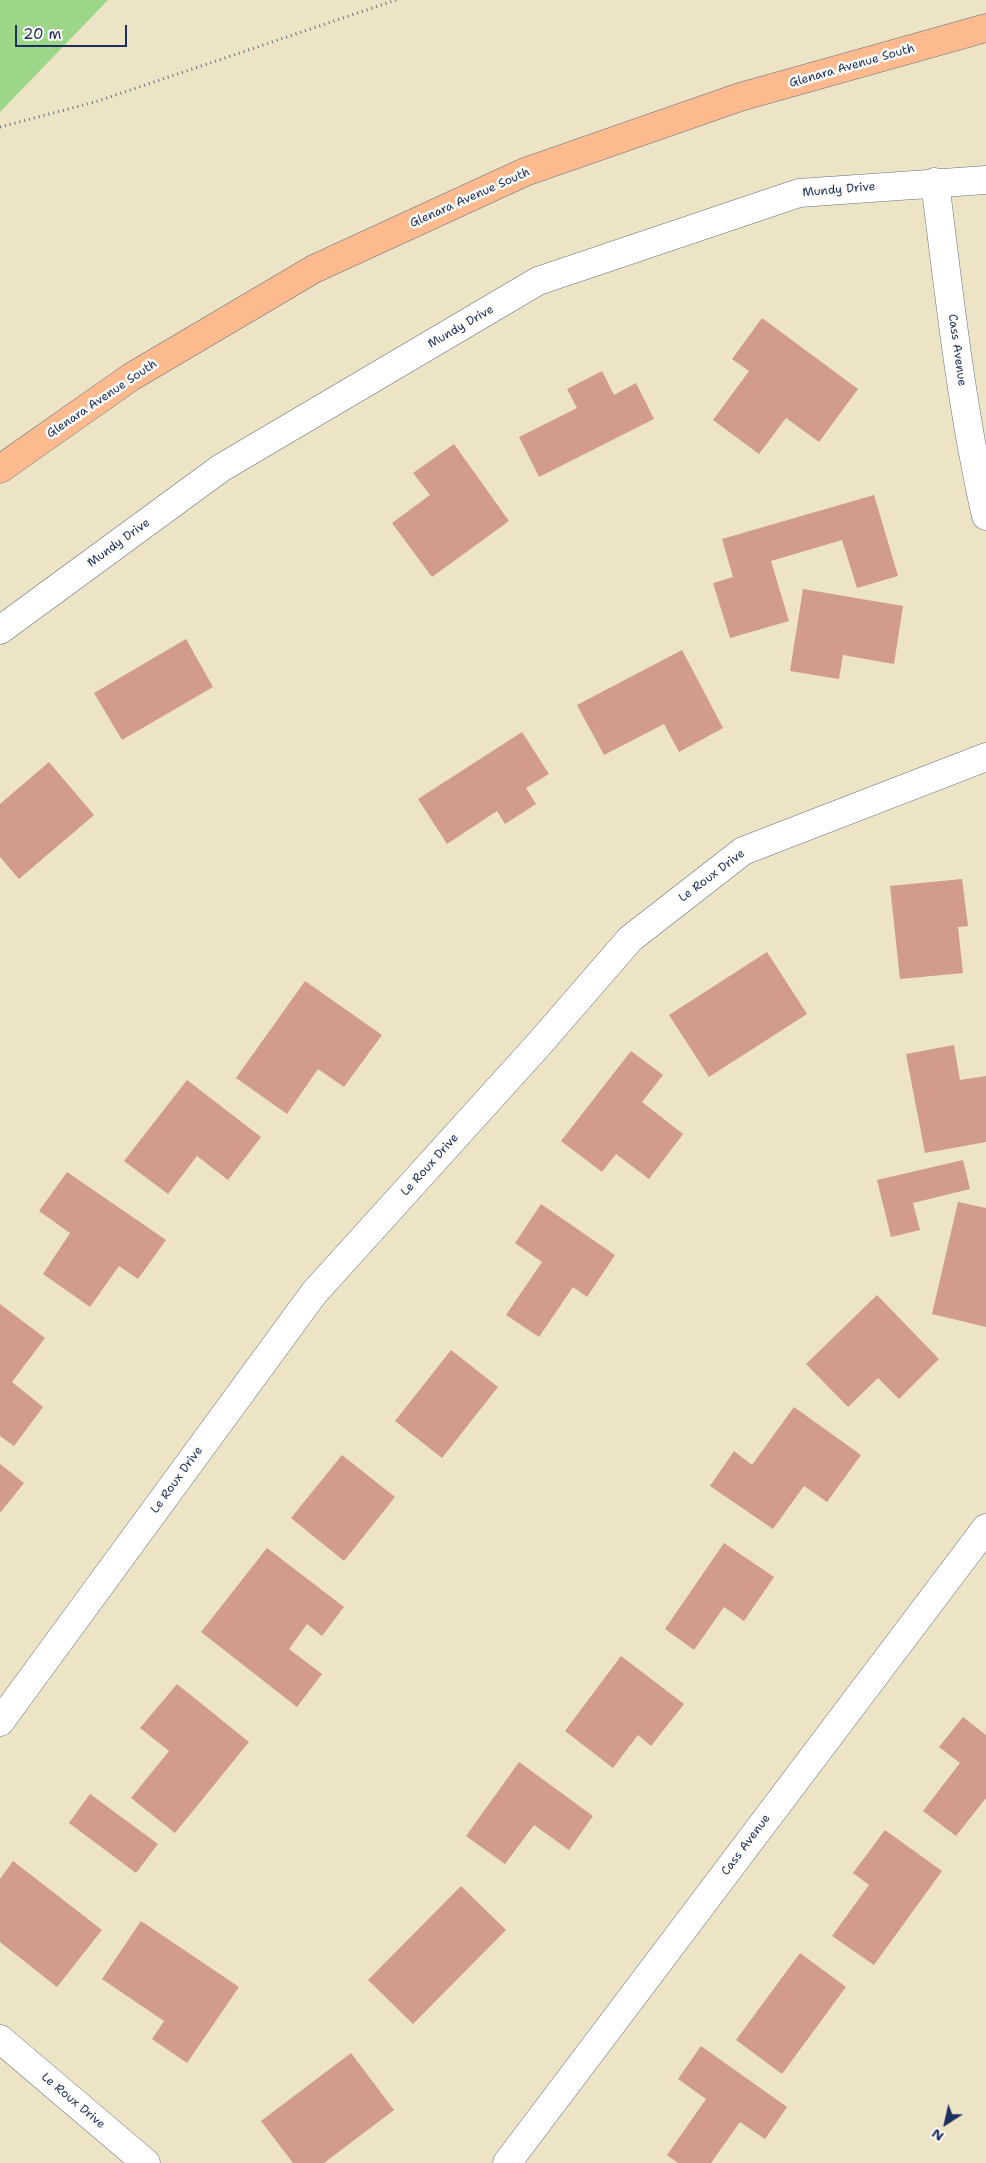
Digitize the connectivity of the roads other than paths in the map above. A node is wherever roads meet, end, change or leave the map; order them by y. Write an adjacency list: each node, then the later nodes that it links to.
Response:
1 (986, 28): 4 (main road, Glenara Avenue South)
2 (986, 180): 3 (street, Mundy Drive)
3 (935, 182): 5 (street, Cass Avenue); 6 (street, Mundy Drive)
4 (0, 469)
5 (986, 516)
6 (0, 630)
7 (986, 757): 9 (street, Le Roux Drive)
8 (986, 1528): 12 (street, Cass Avenue)
9 (0, 1722)
10 (0, 2039): 11 (street, Le Roux Drive)
11 (146, 2163)
12 (507, 2163)

